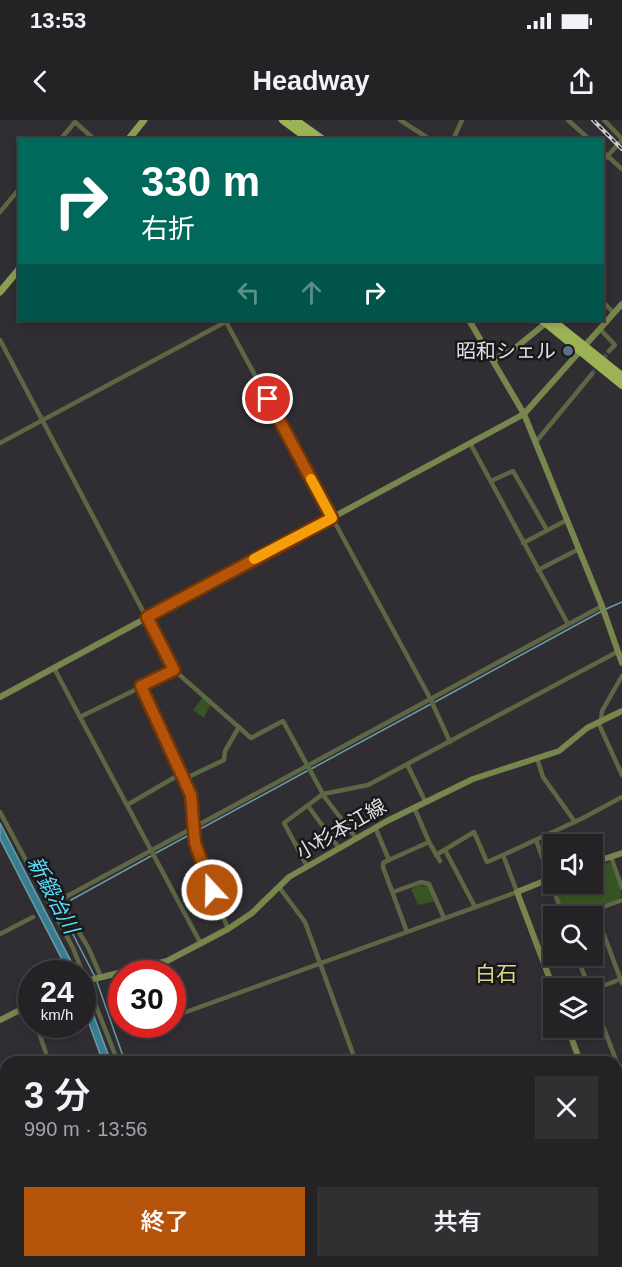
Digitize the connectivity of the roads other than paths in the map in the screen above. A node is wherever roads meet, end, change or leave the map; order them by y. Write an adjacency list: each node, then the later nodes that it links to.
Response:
1 (144, 120): 10 (main road)
2 (283, 120): 11 (highway)
3 (295, 120): 12 (highway)
4 (400, 120): 13 (street)
5 (462, 120): 14 (street)
6 (568, 120): 15 (street)
7 (604, 120): 16 (street)
8 (62, 138): 9 (street)
9 (93, 138)
10 (130, 138)
11 (307, 138)
12 (320, 138)
13 (428, 138)
14 (454, 138)
15 (588, 138)
16 (622, 140): 18 (street)
17 (604, 153): 18 (street)
18 (608, 156): 19 (street); 20 (street)
19 (604, 160)
20 (622, 168)
21 (18, 190): 22 (street)
22 (0, 212)
23 (18, 270): 24 (main road)
24 (0, 292)
25 (604, 303): 27 (street)
26 (622, 304): 27 (street)
27 (614, 313): 32 (street)
28 (225, 321): 41 (street)
29 (228, 321): 46 (street)
30 (470, 321): 36 (street)
31 (547, 321): 34 (highway); 36 (street)
32 (600, 329): 34 (street); 35 (street)
33 (0, 340): 41 (street)
34 (582, 348): 38 (highway); 39 (highway); 40 (street)
35 (609, 351)
36 (493, 360): 40 (street)
37 (592, 374): 44 (street)
38 (621, 374)
39 (622, 385)
40 (524, 414): 43 (street); 44 (street)
41 (41, 420): 42 (street); 53 (street)
42 (0, 442)
43 (470, 443): 45 (street); 46 (street)
44 (536, 443): 47 (street)
45 (491, 482): 48 (street); 49 (street)
46 (332, 518): 53 (street); 62 (street)
47 (567, 520): 48 (street); 50 (street)
48 (547, 530): 49 (street)
49 (523, 543): 51 (street)
50 (579, 549): 51 (street); 52 (street)
51 (538, 570): 54 (street)
52 (602, 606): 54 (street); 55 (street)
53 (147, 617): 57 (street); 58 (street)
54 (568, 624): 62 (street)
55 (617, 652): 56 (street); 67 (street)
56 (622, 663)
57 (54, 668): 61 (street); 64 (street)
58 (174, 670): 60 (street); 66 (street)
59 (622, 676): 65 (street)
60 (141, 687): 64 (street); 71 (street)
61 (0, 697)
62 (430, 699): 67 (street); 70 (street)
63 (622, 711): 65 (street, 小杉本江線)
64 (80, 717): 77 (street)
65 (599, 721): 68 (street, 小杉本江線); 72 (street)
66 (239, 727): 70 (street); 73 (street)
67 (450, 742): 69 (street)
68 (537, 758): 76 (street, 小杉本江線); 81 (street)
69 (406, 764): 74 (street); 76 (street)
70 (307, 765): 74 (street); 82 (street)
71 (182, 773): 73 (street); 77 (street)
72 (622, 775)
73 (184, 779): 82 (street)
74 (323, 795): 78 (street); 84 (street)
75 (622, 797): 81 (street)
76 (425, 801): 79 (street, 小杉本江線)
77 (127, 805): 88 (street)
78 (308, 806): 87 (street); 98 (street)
79 (414, 807): 83 (street, 小杉本江線); 86 (street)
80 (0, 812): 114 (street)
81 (574, 822): 85 (street)
82 (194, 826): 88 (street); 109 (street)
83 (375, 827): 84 (street, 小杉本江線); 95 (street)
84 (356, 838): 87 (street, 小杉本江線)
85 (536, 840): 92 (street); 93 (street)
86 (429, 842): 91 (street); 95 (street)
87 (339, 848): 98 (street, 小杉本江線)
88 (151, 849): 113 (street); 116 (street)
89 (445, 850): 91 (street); 92 (street); 105 (street)
90 (622, 853): 94 (street)
91 (436, 855): 97 (street)
92 (503, 855): 103 (street)
93 (543, 857)
94 (611, 857): 96 (street); 101 (street)
95 (389, 860): 102 (street)
96 (603, 860)
97 (440, 861)
98 (307, 866): 100 (street, 小杉本江線)
99 (543, 881): 103 (street)
100 (279, 887): 109 (street, 小杉本江線); 115 (street)
101 (622, 888)
102 (393, 892): 108 (street); 110 (street)
103 (517, 892): 105 (street); 118 (street)
104 (622, 900): 106 (street)
105 (475, 907): 108 (street)
106 (603, 908)
107 (33, 917): 112 (street)
108 (444, 918): 110 (street)
109 (228, 930): 113 (street, 小杉本江線)
110 (407, 932): 115 (street)
111 (603, 933): 119 (street)
112 (0, 934)
113 (201, 944): 116 (street, 小杉本江線)
114 (77, 960)
115 (320, 963): 123 (street); 130 (street)
116 (101, 977): 117 (street, 小杉本江線)
117 (96, 978)
118 (549, 978)
119 (621, 981): 120 (street)
120 (603, 986)
121 (96, 1004): 129 (street)
122 (18, 1010): 124 (street)
123 (186, 1012)
124 (0, 1020)
125 (603, 1026): 132 (street)
126 (41, 1038): 128 (street)
127 (571, 1038): 131 (street)
128 (48, 1056)
129 (116, 1056)
130 (354, 1056)
131 (578, 1056)
132 (614, 1056)

